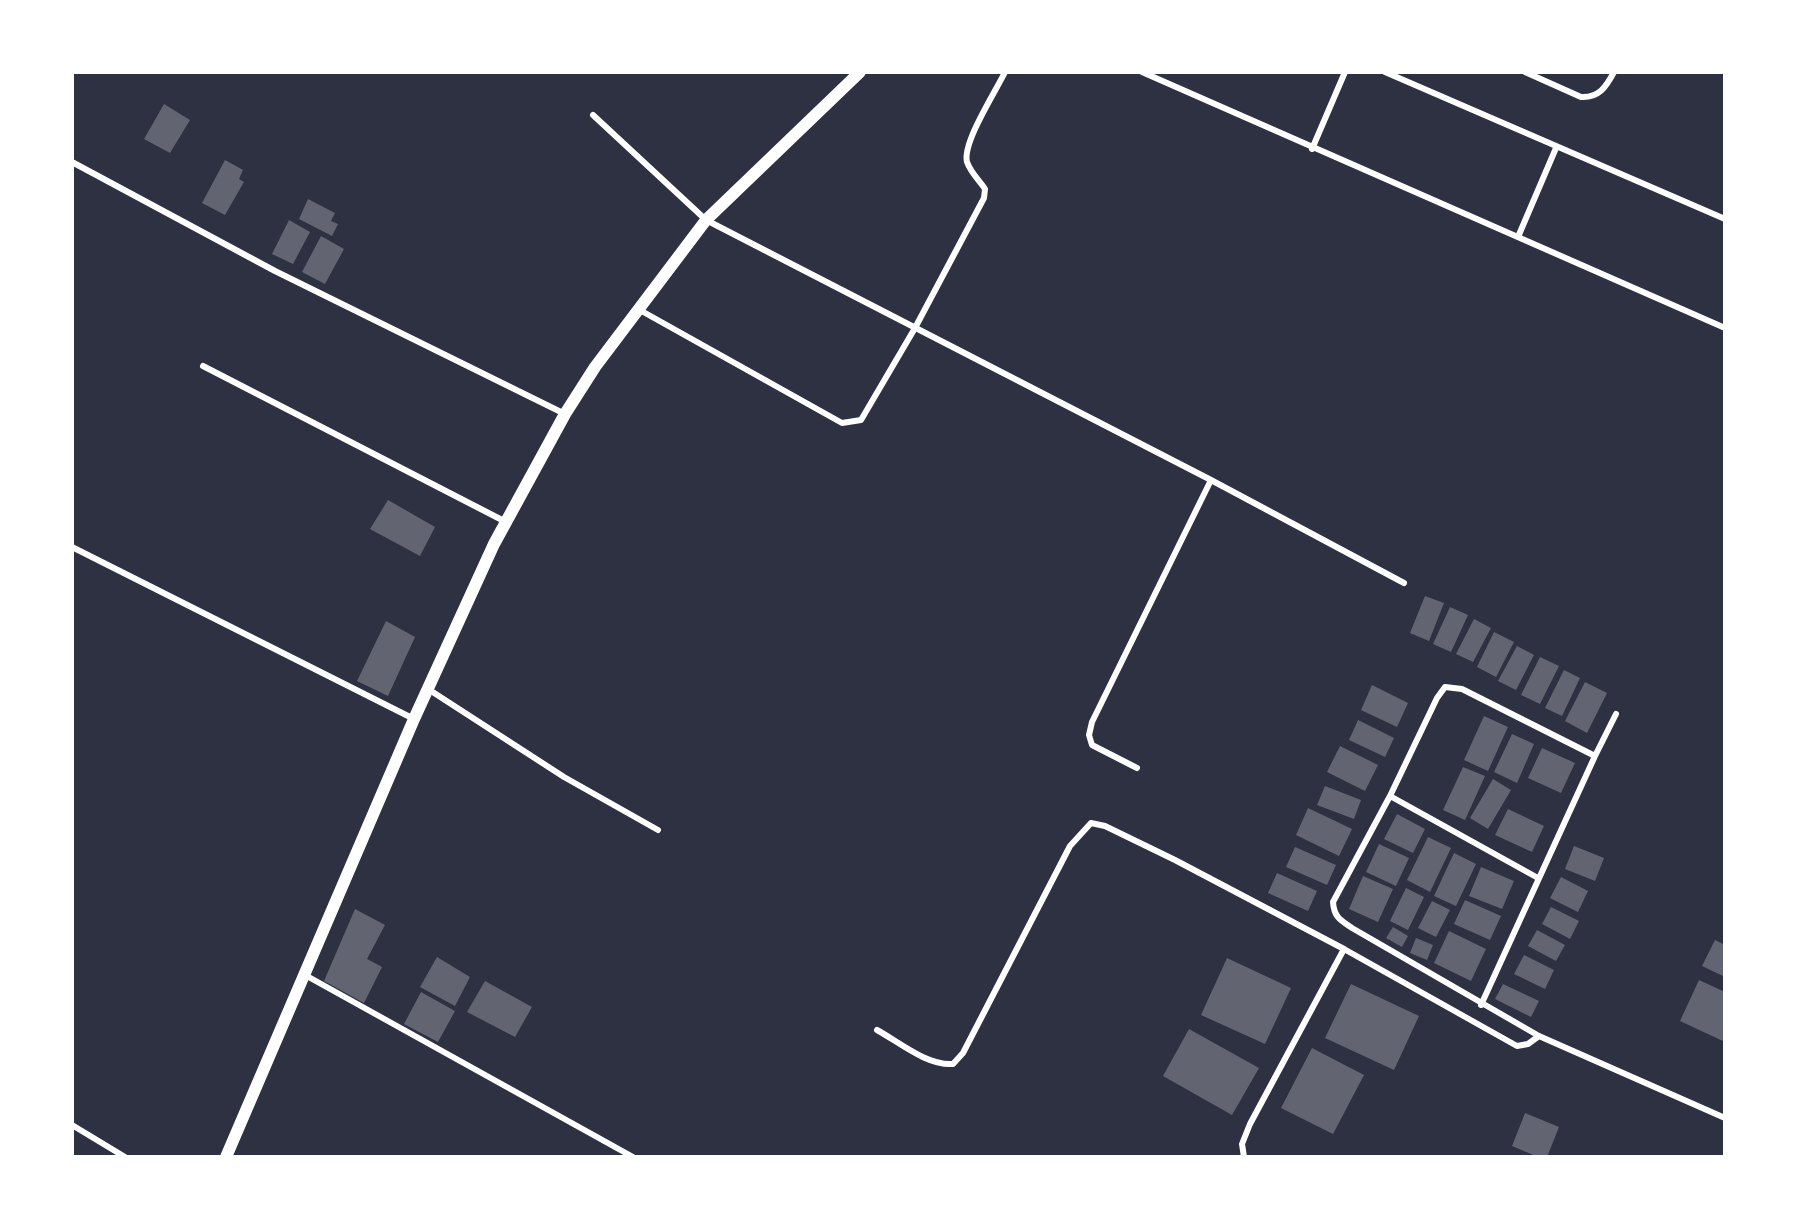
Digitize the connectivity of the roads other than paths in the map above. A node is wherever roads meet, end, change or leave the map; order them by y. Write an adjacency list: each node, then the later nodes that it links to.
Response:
1 (860, 72): 13 (main road)
2 (1005, 72): 16 (street)
3 (1142, 72): 10 (street)
4 (1345, 72): 10 (street)
5 (1385, 72): 9 (street)
6 (1525, 72): 7 (street)
7 (1614, 72)
8 (592, 115): 13 (street)
9 (1556, 148): 12 (street); 14 (street)
10 (1312, 149): 14 (street)
11 (72, 162): 19 (street)
12 (1725, 219)
13 (706, 220): 15 (main road); 16 (street)
14 (1518, 237): 17 (street)
15 (638, 309): 16 (street); 19 (main road)
16 (915, 328): 20 (street)
17 (1725, 328)
18 (203, 366): 21 (street)
19 (565, 414): 21 (main road)
20 (1211, 480): 23 (street); 28 (street)
21 (506, 522): 24 (main road)
22 (72, 547): 26 (street)
23 (1404, 583)
24 (428, 688): 26 (main road); 30 (street)
25 (1616, 714): 27 (street)
26 (414, 718): 33 (main road)
27 (1595, 756): 29 (street); 31 (street)
28 (1137, 768)
29 (1390, 796): 31 (street); 34 (street)
30 (658, 830)
31 (1538, 878): 34 (street)
32 (1344, 949): 35 (street); 36 (street); 42 (street)
33 (304, 975): 40 (main road); 41 (street)
34 (1481, 1005): 36 (street)
35 (878, 1030)
36 (1539, 1036): 37 (street)
37 (1725, 1118)
38 (72, 1125): 39 (street)
39 (125, 1157)
40 (226, 1157)
41 (633, 1157)
42 (1244, 1157)

